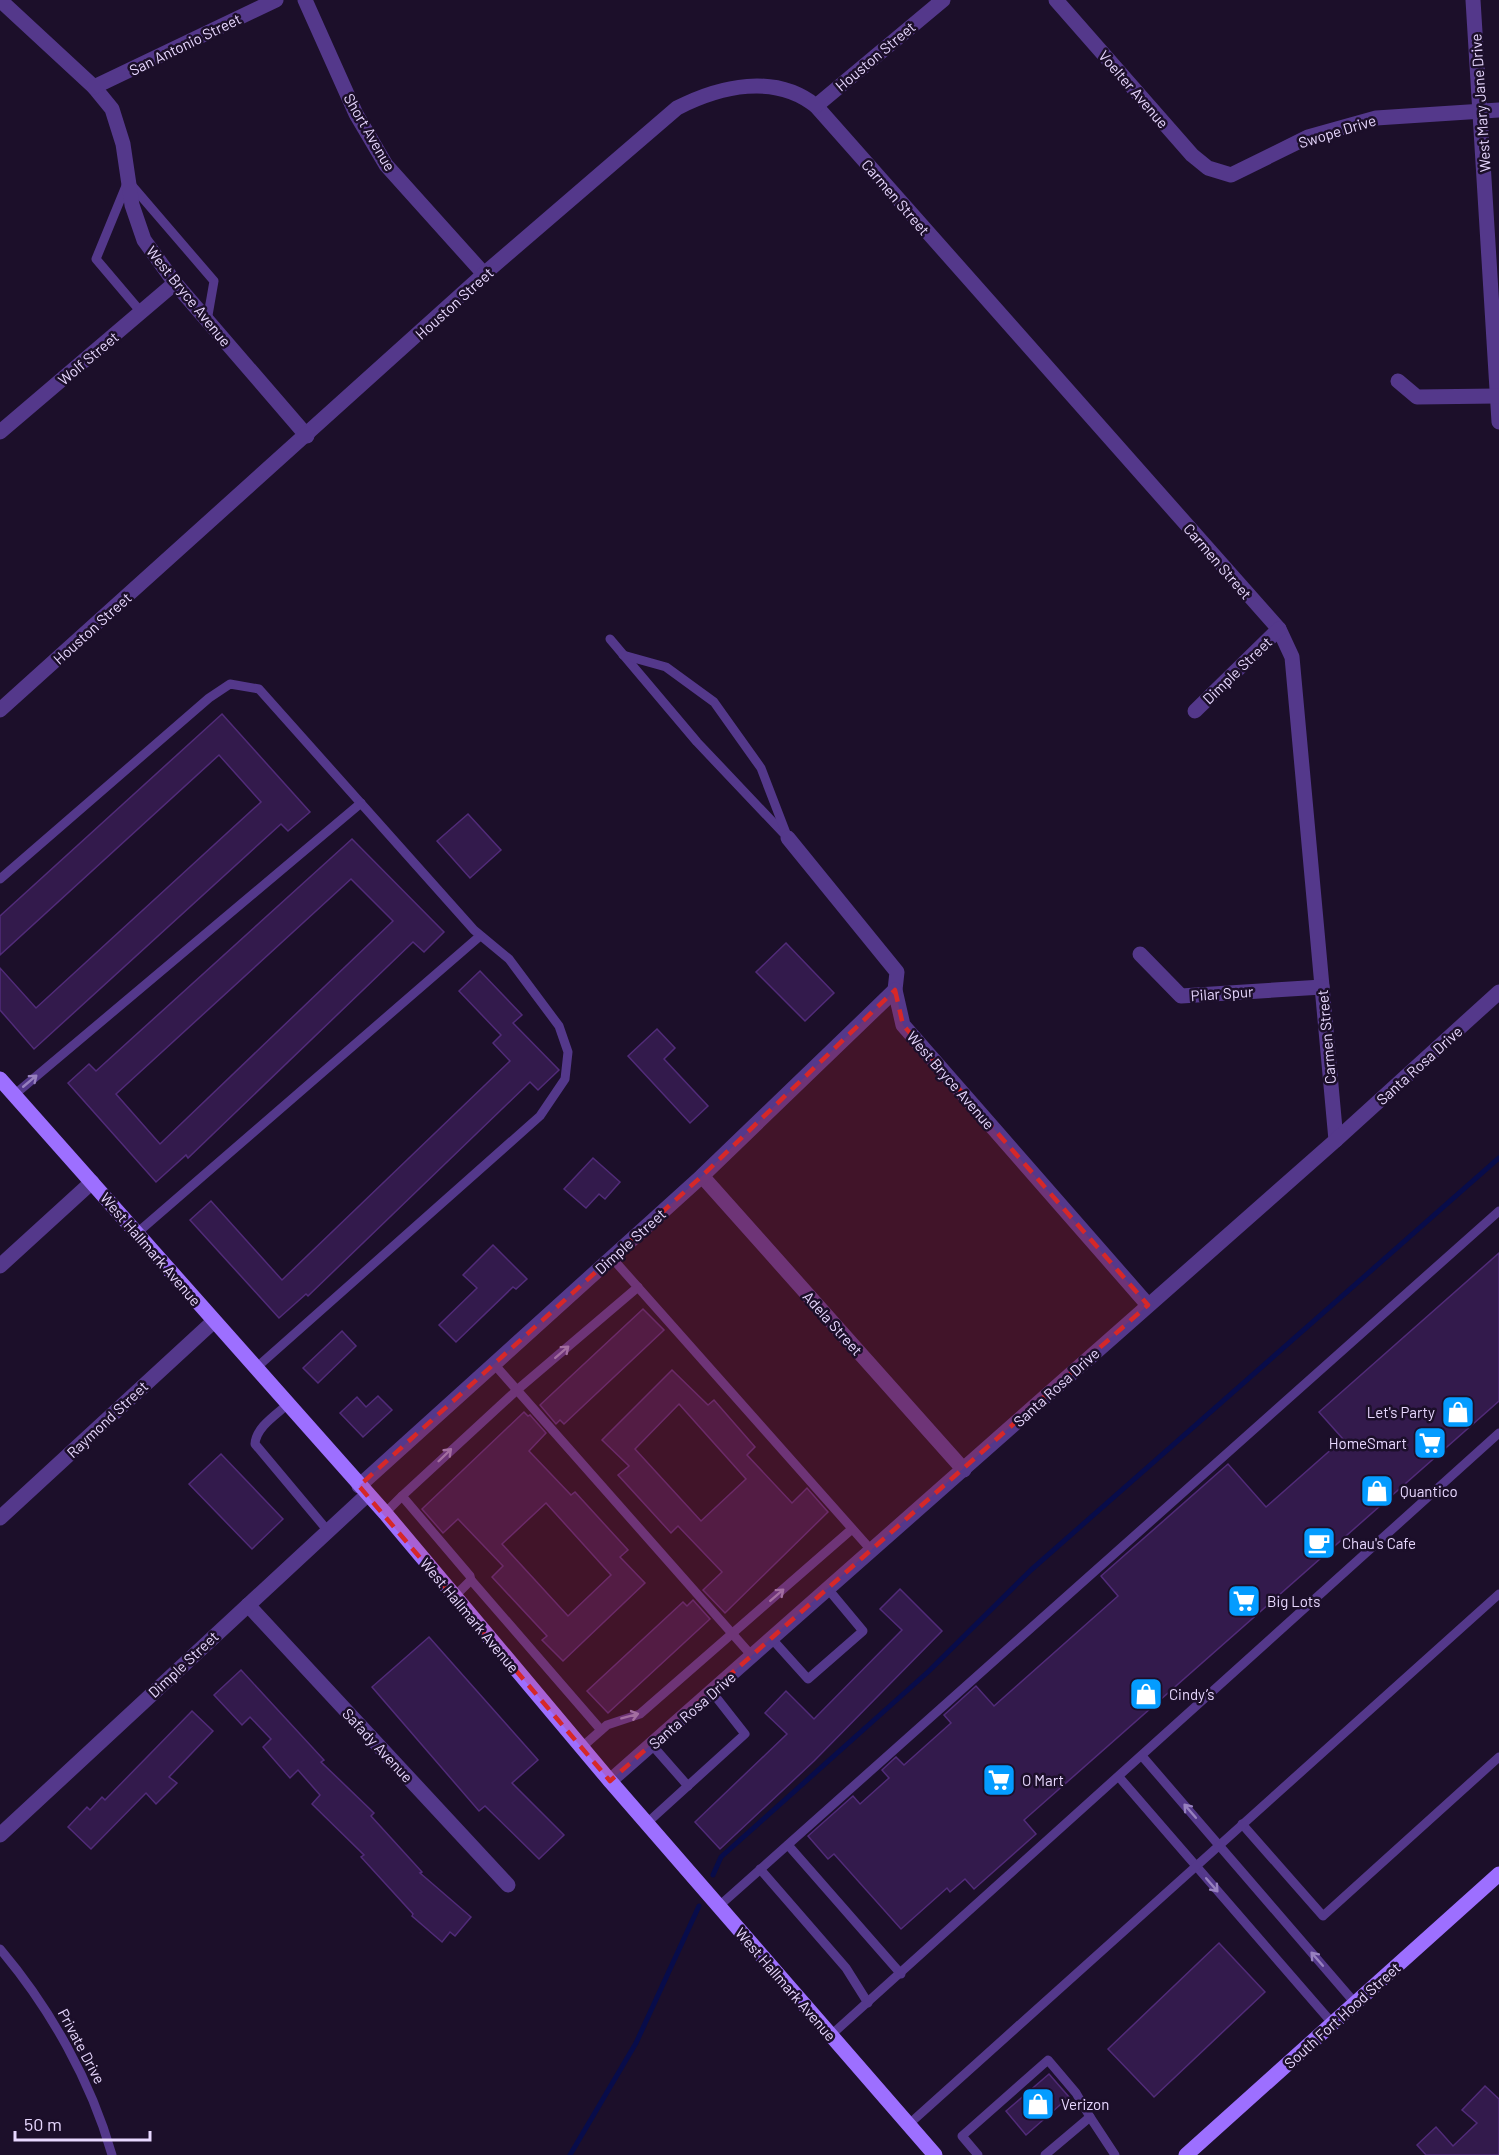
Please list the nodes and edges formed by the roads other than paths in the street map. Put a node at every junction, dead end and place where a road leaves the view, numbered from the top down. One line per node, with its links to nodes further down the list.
1 (0, 0): 7 (street, West Bryce Avenue)
2 (276, 0): 7 (street, San Antonio Street)
3 (305, 0): 13 (street, Short Avenue)
4 (943, 0): 8 (street, Houston Street)
5 (1056, 0): 11 (street, Voelter Avenue)
6 (1473, 0): 9 (street, West Mary Jane Drive)
7 (94, 87): 12 (street, West Bryce Avenue)
8 (816, 106): 13 (street, Houston Street); 22 (street, Carmen Street)
9 (1481, 110): 10 (street, Swope Drive); 11 (street, Swope Drive); 18 (street, West Mary Jane Drive)
10 (1499, 110)
11 (1217, 172)
12 (129, 181): 14 (street, West Bryce Avenue); 15 (lane); 16 (lane)
13 (484, 274): 21 (street, Houston Street)
14 (175, 283): 15 (street, Wolf Street); 16 (street, West Bryce Avenue)
15 (141, 312): 20 (street, Wolf Street)
16 (207, 321): 21 (street, West Bryce Avenue)
17 (1398, 381): 18 (street)
18 (1497, 396): 19 (street, West Mary Jane Drive)
19 (1499, 422)
20 (0, 432)
21 (307, 436): 25 (street, Houston Street)
22 (1279, 629): 26 (street, Dimple Street); 32 (street, Carmen Street)
23 (610, 639): 24 (lane, West Bryce Avenue)
24 (623, 655): 28 (lane, West Bryce Avenue); 28 (lane, West Bryce Avenue)
25 (0, 710)
26 (1195, 711)
27 (361, 803): 29 (lane); 30 (lane); 36 (lane, one-way to 27)
28 (788, 838): 33 (street, West Bryce Avenue)
29 (0, 879)
30 (480, 936): 41 (lane); 48 (lane)
31 (1140, 954): 32 (street, Pilar Spur)
32 (1322, 987): 37 (street, Carmen Street)
33 (895, 990): 38 (street, Dimple Street); 45 (street, West Bryce Avenue)
34 (1499, 992): 37 (street, Santa Rosa Drive)
35 (0, 1080): 36 (street, West Hallmark Avenue)
36 (14, 1095): 39 (street, West Hallmark Avenue)
37 (1336, 1140): 45 (street, Santa Rosa Drive)
38 (702, 1176): 42 (street, Dimple Street); 52 (street, Adela Street)
39 (92, 1182): 41 (street, West Hallmark Avenue); 43 (street)
40 (1499, 1211): 80 (lane)
41 (137, 1233): 46 (street, West Hallmark Avenue)
42 (612, 1258): 44 (lane); 47 (street, Dimple Street)
43 (0, 1266)
44 (638, 1287): 49 (lane, one-way to 44); 57 (lane)
45 (1148, 1305): 52 (street, Santa Rosa Drive)
46 (214, 1320): 48 (street, West Hallmark Avenue); 56 (street, Raymond Street)
47 (494, 1364): 49 (lane); 53 (street, Dimple Street)
48 (256, 1368): 50 (street, West Hallmark Avenue)
49 (517, 1390): 54 (lane, one-way to 49); 65 (lane)
50 (288, 1404): 53 (street, West Hallmark Avenue); 58 (lane)
51 (1499, 1434): 72 (lane)
52 (964, 1470): 59 (street, Santa Rosa Drive)
53 (363, 1490): 55 (street, West Hallmark Avenue); 58 (street, Dimple Street)
54 (402, 1496): 55 (lane); 60 (lane)
55 (385, 1513): 63 (street, West Hallmark Avenue)
56 (0, 1518)
57 (852, 1528): 59 (lane); 65 (lane, one-way to 57)
58 (328, 1531): 64 (street, Dimple Street)
59 (872, 1551): 61 (street, Santa Rosa Drive)
60 (471, 1580): 63 (lane); 69 (lane)
61 (828, 1589): 66 (street, Santa Rosa Drive); 66 (lane)
62 (1499, 1594): 78 (lane)
63 (454, 1597): 71 (street, West Hallmark Avenue)
64 (248, 1605): 79 (street, Dimple Street); 85 (street, Safady Avenue)
65 (733, 1633): 67 (lane); 69 (lane, one-way to 65)
66 (772, 1638): 67 (street, Santa Rosa Drive)
67 (752, 1656): 68 (street, Santa Rosa Drive)
68 (712, 1692): 70 (street, Santa Rosa Drive); 76 (lane)
69 (601, 1730): 71 (lane)
70 (652, 1745): 75 (street, Santa Rosa Drive); 76 (lane)
71 (582, 1747): 75 (street, West Hallmark Avenue)
72 (1142, 1756): 74 (lane); 81 (lane, one-way to 72)
73 (1499, 1757): 78 (lane)
74 (1119, 1777): 82 (lane); 90 (lane)
75 (610, 1781): 77 (street, West Hallmark Avenue)
76 (688, 1785): 77 (lane)
77 (647, 1823): 86 (street, West Hallmark Avenue)
78 (1242, 1824): 81 (lane)
79 (0, 1834)
80 (788, 1845): 83 (lane); 90 (lane)
81 (1219, 1845): 82 (lane); 92 (lane, one-way to 81)
82 (1196, 1866): 93 (lane, one-way to 93); 96 (lane)
83 (760, 1869): 86 (lane); 91 (lane)
84 (1499, 1874): 92 (street, South Fort Hood Street)
85 (508, 1885)
86 (719, 1906): 94 (street, West Hallmark Avenue)
87 (0, 1949): 88 (lane, Private Drive)
88 (9, 1960): 89 (lane); 98 (lane, Private Drive)
89 (0, 1967)
90 (901, 1974): 91 (lane)
91 (868, 2003): 94 (lane)
92 (1356, 2003): 93 (street, South Fort Hood Street)
93 (1333, 2024): 102 (street, South Fort Hood Street)
94 (831, 2035): 96 (street, West Hallmark Avenue)
95 (1090, 2117): 97 (lane); 100 (lane); 101 (lane)
96 (908, 2125): 99 (street, West Hallmark Avenue)
97 (1111, 2154)
98 (112, 2155)
99 (934, 2155)
100 (978, 2155)
101 (1045, 2155)
102 (1186, 2155)

